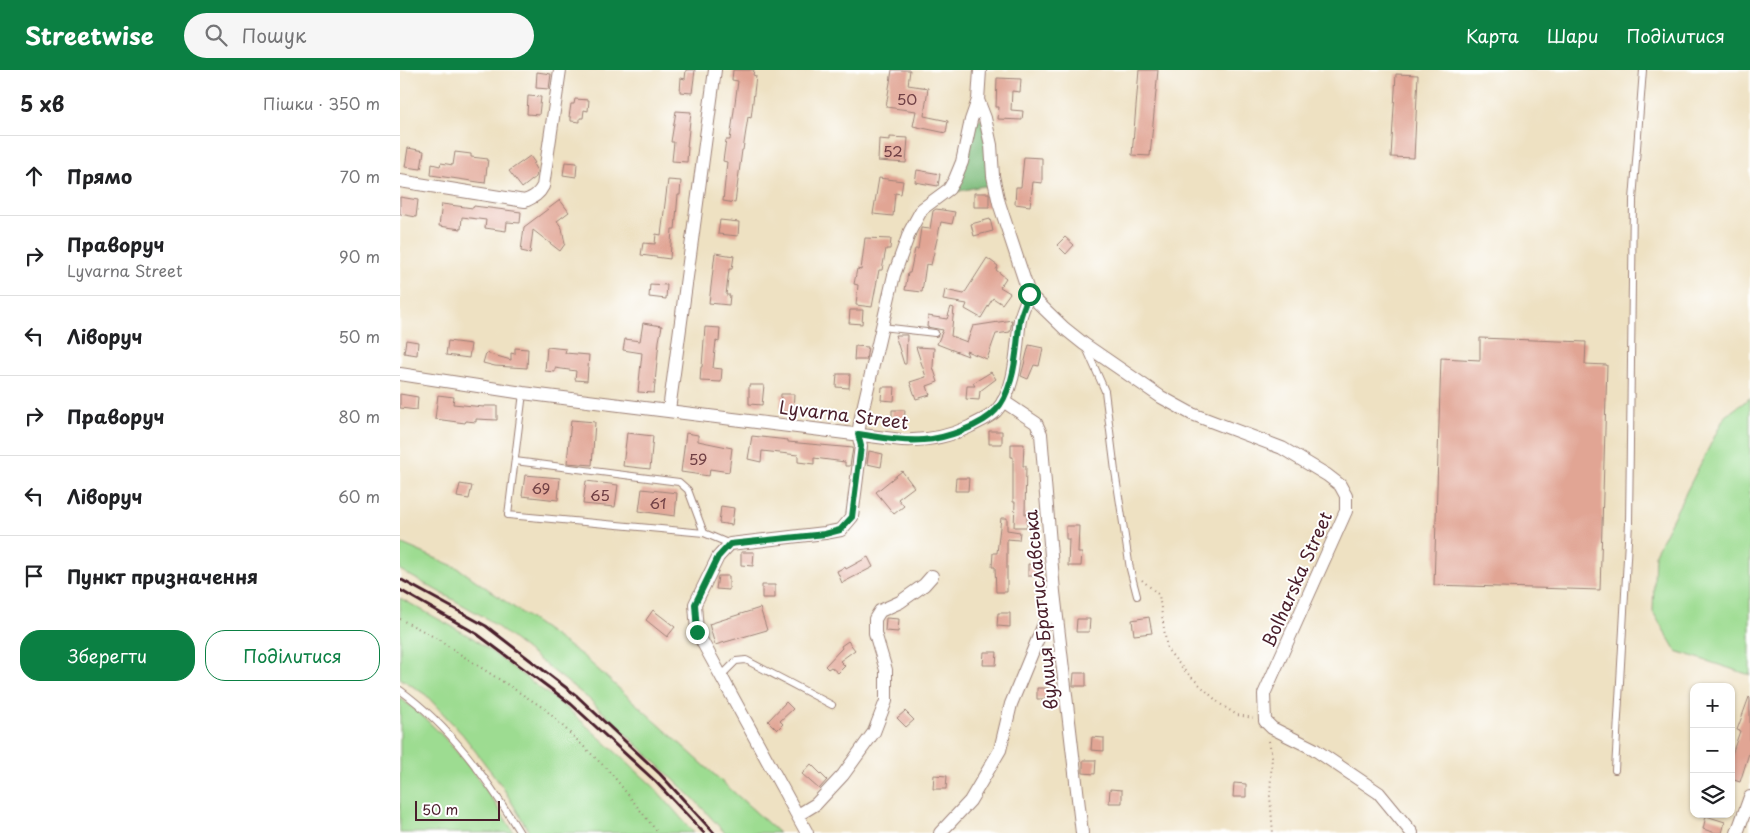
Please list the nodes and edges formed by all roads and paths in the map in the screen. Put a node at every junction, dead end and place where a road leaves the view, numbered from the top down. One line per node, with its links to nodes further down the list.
1 (560, 70): 6 (street)
2 (715, 70): 14 (street)
3 (980, 70): 5 (street)
4 (1643, 70): 28 (lane)
5 (978, 100): 7 (street); 8 (street)
6 (400, 182)
7 (1029, 294): 10 (street, Bolharska Street); 13 (street)
8 (882, 327): 9 (lane); 15 (street)
9 (935, 333)
10 (1084, 344): 19 (lane); 27 (street, Bolharska Street)
11 (400, 374): 12 (street, Lyvarna Street)
12 (523, 393): 14 (street, Lyvarna Street); 16 (lane)
13 (1003, 401): 15 (street, Lyvarna Street); 21 (street, вулиця Братиславська)
14 (669, 410): 15 (street, Lyvarna Street)
15 (858, 434): 18 (street)
16 (515, 461): 17 (lane); 17 (lane)
17 (704, 533): 18 (lane)
18 (730, 544): 24 (street)
19 (1130, 569): 22 (lane); 27 (path)
20 (932, 576): 30 (street)
21 (1054, 592): 35 (street); 36 (street, вулиця Братиславська)
22 (1137, 596)
23 (400, 619): 33 (path)
24 (721, 676): 26 (lane); 30 (street)
25 (400, 690): 32 (lane)
26 (832, 705)
27 (1265, 721): 31 (street); 37 (path)
28 (1615, 770)
29 (1750, 796): 38 (street)
30 (798, 815): 34 (street)
31 (1409, 832)
32 (520, 833)
33 (658, 833)
34 (807, 833)
35 (940, 833)
36 (1082, 833)
37 (1273, 833)
38 (1737, 833)

